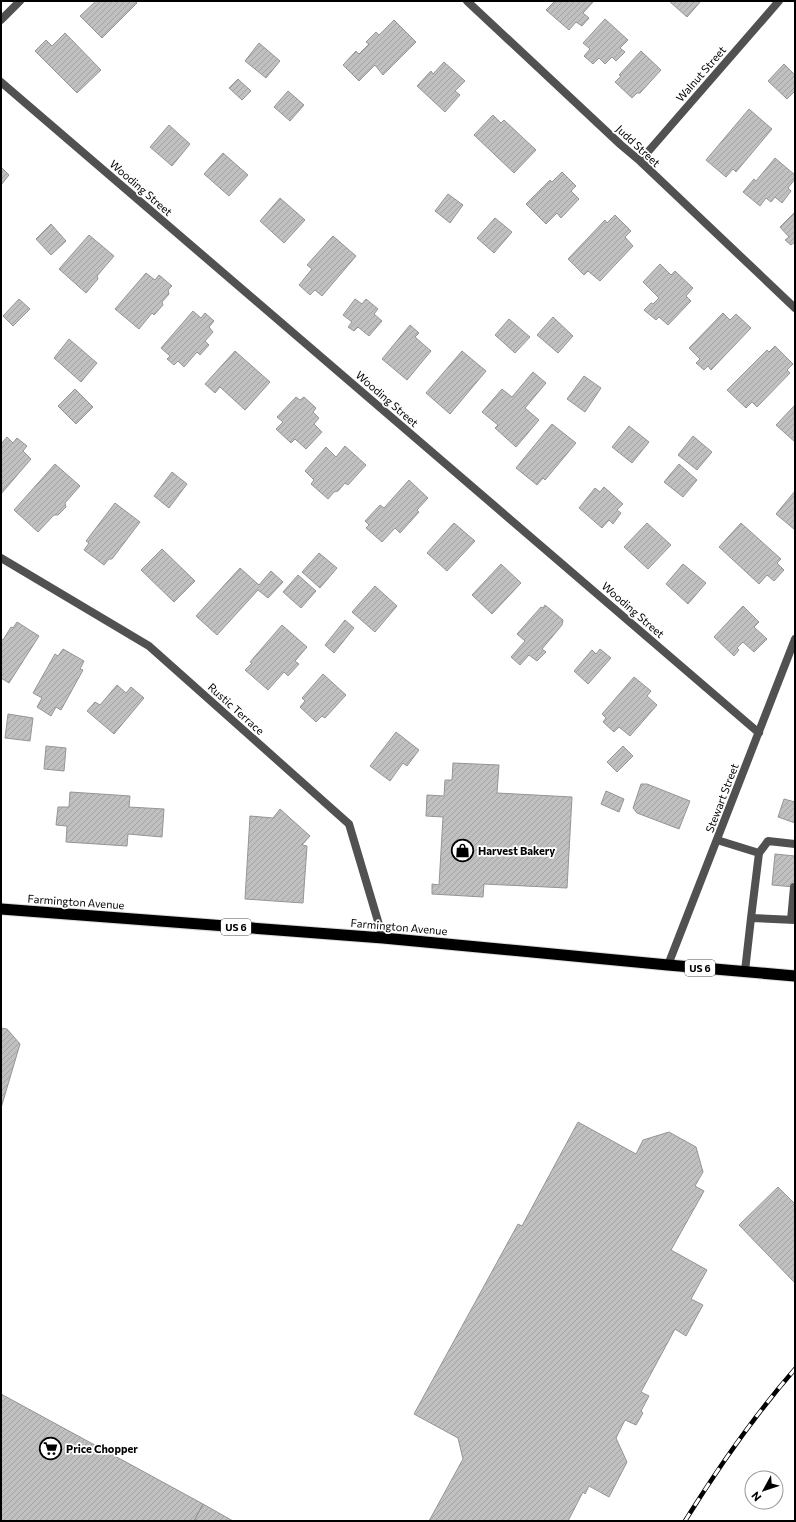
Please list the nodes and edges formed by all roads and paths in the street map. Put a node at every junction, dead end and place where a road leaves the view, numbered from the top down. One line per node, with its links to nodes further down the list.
1 (20, 1): 4 (street)
2 (467, 1): 6 (street, Judd Street)
3 (779, 1): 6 (street, Walnut Street)
4 (1, 20)
5 (1, 82): 10 (street, Wooding Street)
6 (640, 161): 7 (street, Judd Street)
7 (795, 308)
8 (1, 558): 18 (street, Rustic Terrace)
9 (795, 639): 10 (street, Stewart Street)
10 (759, 733): 11 (street, Stewart Street)
11 (717, 840): 13 (street); 19 (street, Stewart Street)
12 (795, 844): 13 (street)
13 (759, 854): 16 (street)
14 (794, 887): 17 (street)
15 (1, 909): 18 (highway, Farmington Avenue / US 6)
16 (751, 918): 17 (street); 20 (street)
17 (793, 920)
18 (383, 938): 19 (highway, Farmington Avenue / US 6)
19 (668, 965): 20 (highway, Farmington Avenue / US 6)
20 (745, 971): 21 (highway, Farmington Avenue / US 6)
21 (795, 976)

